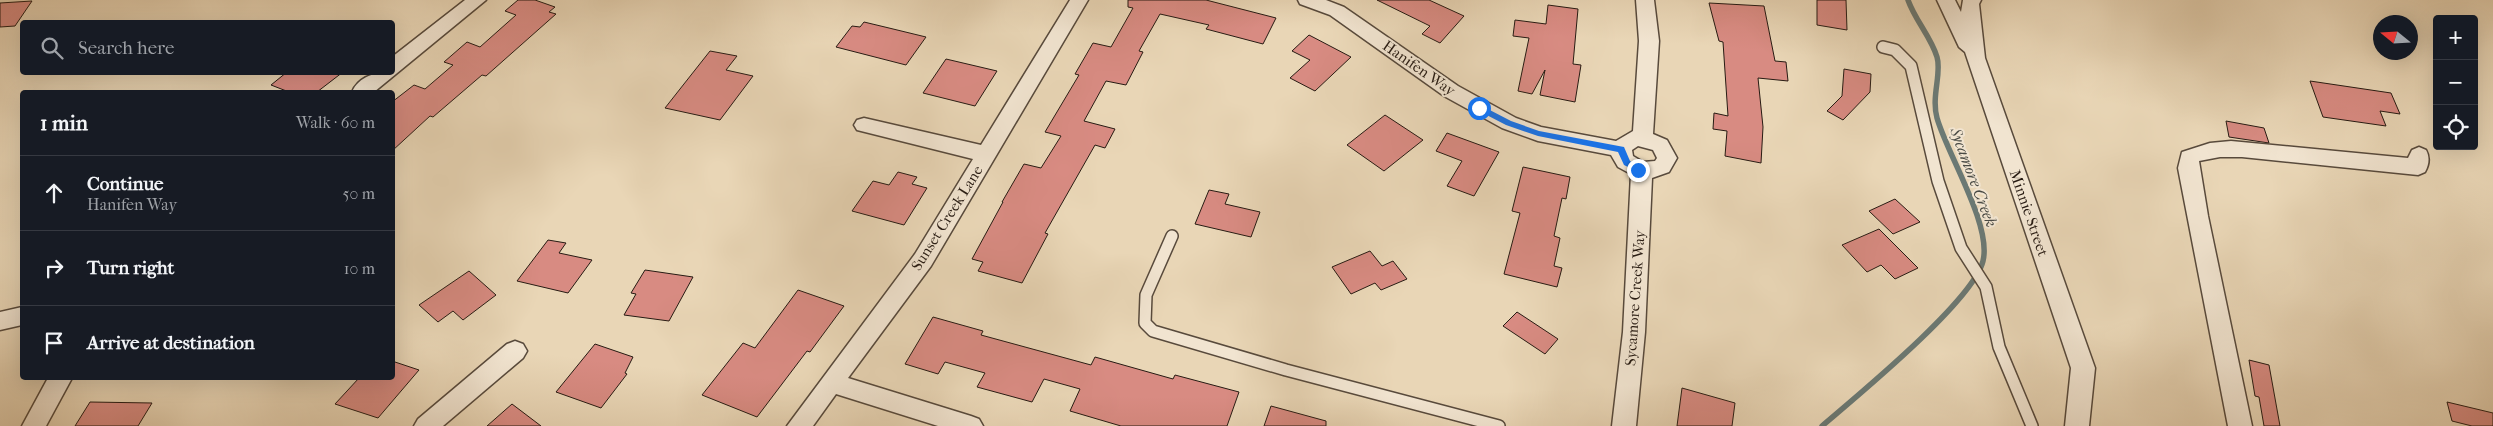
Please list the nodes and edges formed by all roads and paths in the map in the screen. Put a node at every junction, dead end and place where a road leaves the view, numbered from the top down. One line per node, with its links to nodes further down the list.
1 (477, 0): 9 (street)
2 (1079, 0): 15 (street, Sunset Creek Lane)
3 (1307, 0): 14 (street, Hanifen Way)
4 (1645, 0): 13 (street)
5 (1946, 0): 8 (street)
6 (1972, 0): 8 (street, Minnie Street)
7 (1883, 47): 30 (lane)
8 (1975, 58): 31 (street, Minnie Street)
9 (395, 66)
10 (383, 75): 11 (street)
11 (364, 90)
12 (864, 125): 15 (street)
13 (1643, 138): 14 (street); 17 (street)
14 (1621, 150): 17 (street)
15 (986, 154): 23 (street, Sunset Creek Lane)
16 (2419, 155): 32 (street)
17 (1642, 170): 29 (street, Sycamore Creek Way)
18 (1172, 236): 28 (lane)
19 (20, 316): 20 (street)
20 (0, 321)
21 (515, 351): 25 (street)
22 (59, 380): 24 (street)
23 (831, 383): 26 (street, Sunset Creek Lane); 27 (street)
24 (34, 426)
25 (426, 426)
26 (799, 426)
27 (971, 426)
28 (1499, 426)
29 (1624, 426)
30 (2032, 426)
31 (2077, 426)
32 (2240, 426)

